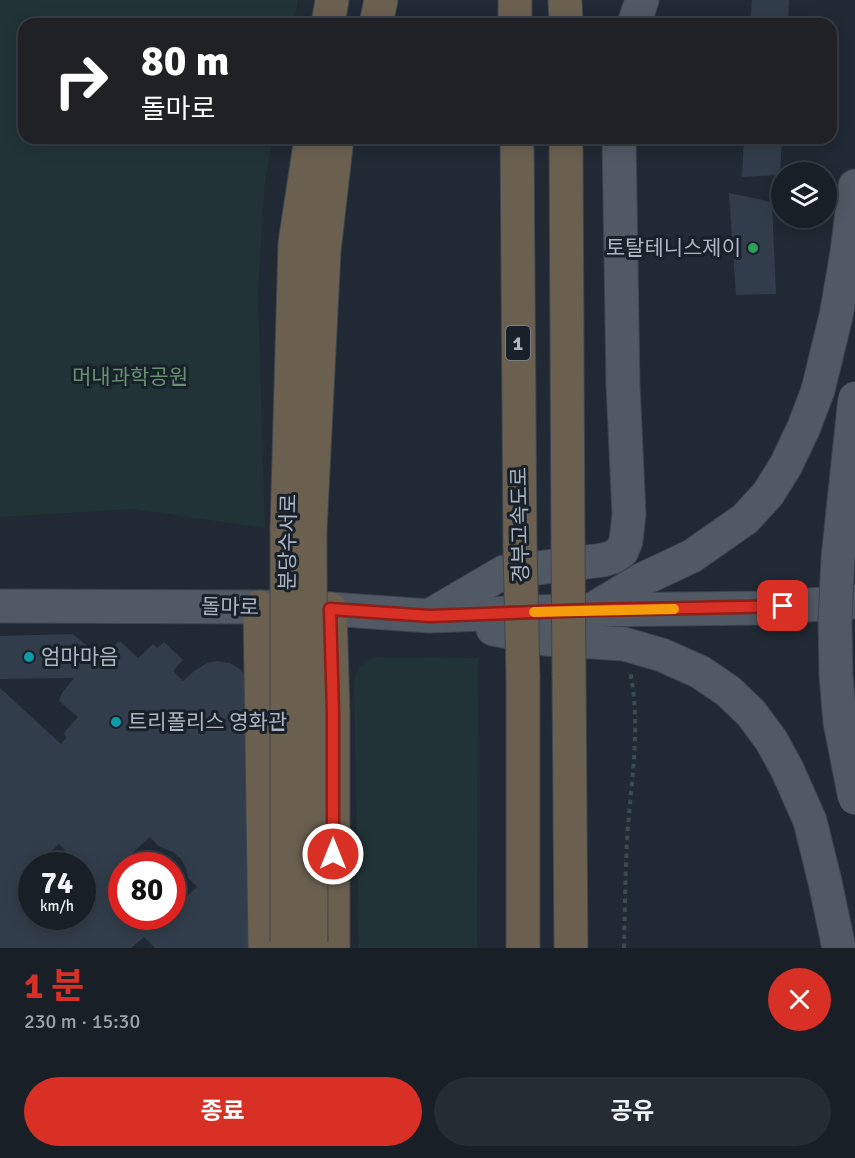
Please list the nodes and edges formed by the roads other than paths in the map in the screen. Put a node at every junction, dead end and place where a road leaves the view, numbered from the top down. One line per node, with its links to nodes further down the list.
1 (332, 0): 7 (highway)
2 (359, 0): 8 (highway)
3 (381, 0): 9 (highway)
4 (515, 0): 10 (highway)
5 (566, 0): 11 (highway)
6 (642, 0): 12 (main road)
7 (329, 18)
8 (356, 18)
9 (377, 18)
10 (516, 18)
11 (566, 18)
12 (636, 18)
13 (330, 144): 19 (highway, 분당수서로)
14 (517, 144): 31 (highway, 경부고속도로 / 1, bridge)
15 (566, 144): 32 (highway, bridge)
16 (619, 144): 25 (main road)
17 (855, 186): 24 (main road)
18 (855, 398): 26 (main road, bridge)
19 (299, 530): 28 (highway, 분당수서로, bridge); 29 (highway, 분당수서로, bridge)
20 (853, 605): 24 (main road, 돌마로)
21 (0, 606): 22 (main road, 돌마로)
22 (260, 607): 23 (main road, 돌마로); 27 (highway)
23 (330, 609): 25 (main road, 돌마로); 30 (highway)
24 (592, 610): 25 (main road, 돌마로)
25 (430, 616): 33 (main road)
26 (855, 798)
27 (265, 948)
28 (287, 948)
29 (311, 948)
30 (333, 948)
31 (523, 948)
32 (571, 948)
33 (839, 948)

